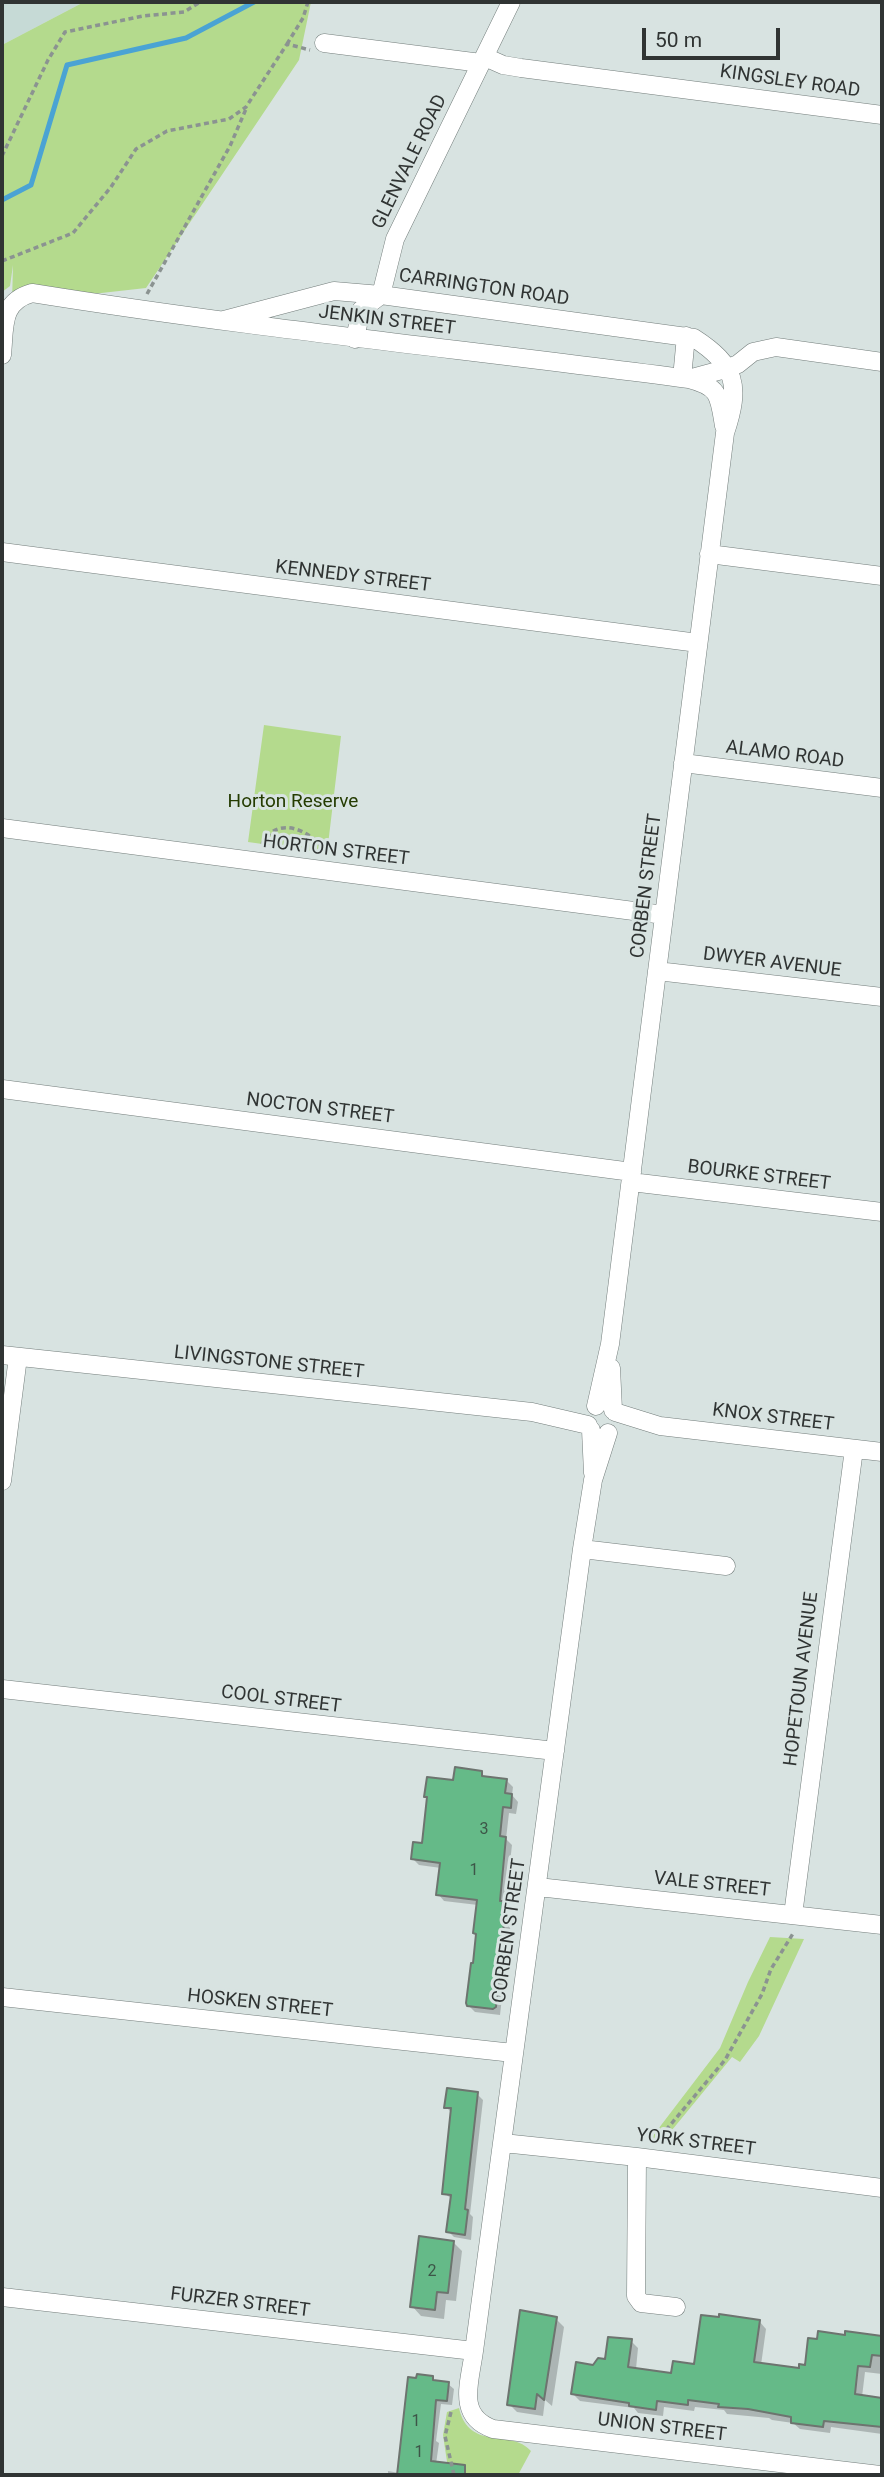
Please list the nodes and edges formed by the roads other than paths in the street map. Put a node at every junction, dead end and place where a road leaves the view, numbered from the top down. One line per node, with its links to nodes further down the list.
1 (511, 2): 3 (street, GLENVALE ROAD)
2 (318, 47): 3 (street, KINGSLEY ROAD)
3 (483, 60): 4 (street, KINGSLEY ROAD); 5 (street, GLENVALE ROAD)
4 (882, 116)
5 (381, 295): 6 (street, CARRINGTON ROAD); 7 (street, CARRINGTON ROAD); 8 (street, GLENVALE ROAD)
6 (224, 320): 8 (street, JENKIN STREET); 9 (street, JENKIN STREET)
7 (686, 336): 11 (street, CARRINGTON ROAD); 12 (street)
8 (355, 339): 12 (street, JENKIN STREET)
9 (2, 355)
10 (882, 362): 11 (street)
11 (729, 368): 12 (street); 13 (street)
12 (685, 378): 13 (street, JENKIN STREET)
13 (724, 433): 15 (street, CORBEN STREET)
14 (2, 552): 17 (street, KENNEDY STREET)
15 (709, 554): 16 (street); 17 (street, CORBEN STREET)
16 (882, 576)
17 (698, 643): 18 (street, CORBEN STREET)
18 (683, 763): 19 (street, ALAMO ROAD); 21 (street, CORBEN STREET)
19 (882, 788)
20 (2, 828): 21 (street, HORTON STREET)
21 (664, 915): 22 (street, CORBEN STREET)
22 (657, 971): 23 (street, DWYER AVENUE); 25 (street, CORBEN STREET)
23 (882, 997)
24 (2, 1089): 25 (street, NOCTON STREET)
25 (631, 1177): 26 (street, BOURKE STREET); 28 (street, CORBEN STREET)
26 (882, 1212)
27 (10, 1356): 28 (street, LIVINGSTONE STREET); 31 (street)
28 (602, 1420): 29 (street, KNOX STREET); 32 (street, CORBEN STREET)
29 (854, 1449): 30 (street, KNOX STREET); 37 (street, HOPETOUN AVENUE)
30 (882, 1452)
31 (2, 1480)
32 (582, 1549): 33 (street); 35 (street, CORBEN STREET)
33 (726, 1566)
34 (2, 1689): 35 (street, COOL STREET)
35 (555, 1751): 36 (street, CORBEN STREET)
36 (538, 1887): 37 (street, VALE STREET); 40 (street, CORBEN STREET)
37 (800, 1916): 38 (street, VALE STREET)
38 (882, 1925)
39 (2, 1997): 40 (street, HOSKEN STREET)
40 (513, 2053): 41 (street, CORBEN STREET)
41 (503, 2143): 42 (street, YORK STREET); 46 (street, CORBEN STREET)
42 (641, 2157): 43 (street, YORK STREET); 45 (street)
43 (882, 2188)
44 (2, 2297): 46 (street, FURZER STREET)
45 (676, 2307)
46 (474, 2351): 47 (street, CORBEN STREET)
47 (470, 2388): 48 (street, UNION STREET)
48 (880, 2475)

